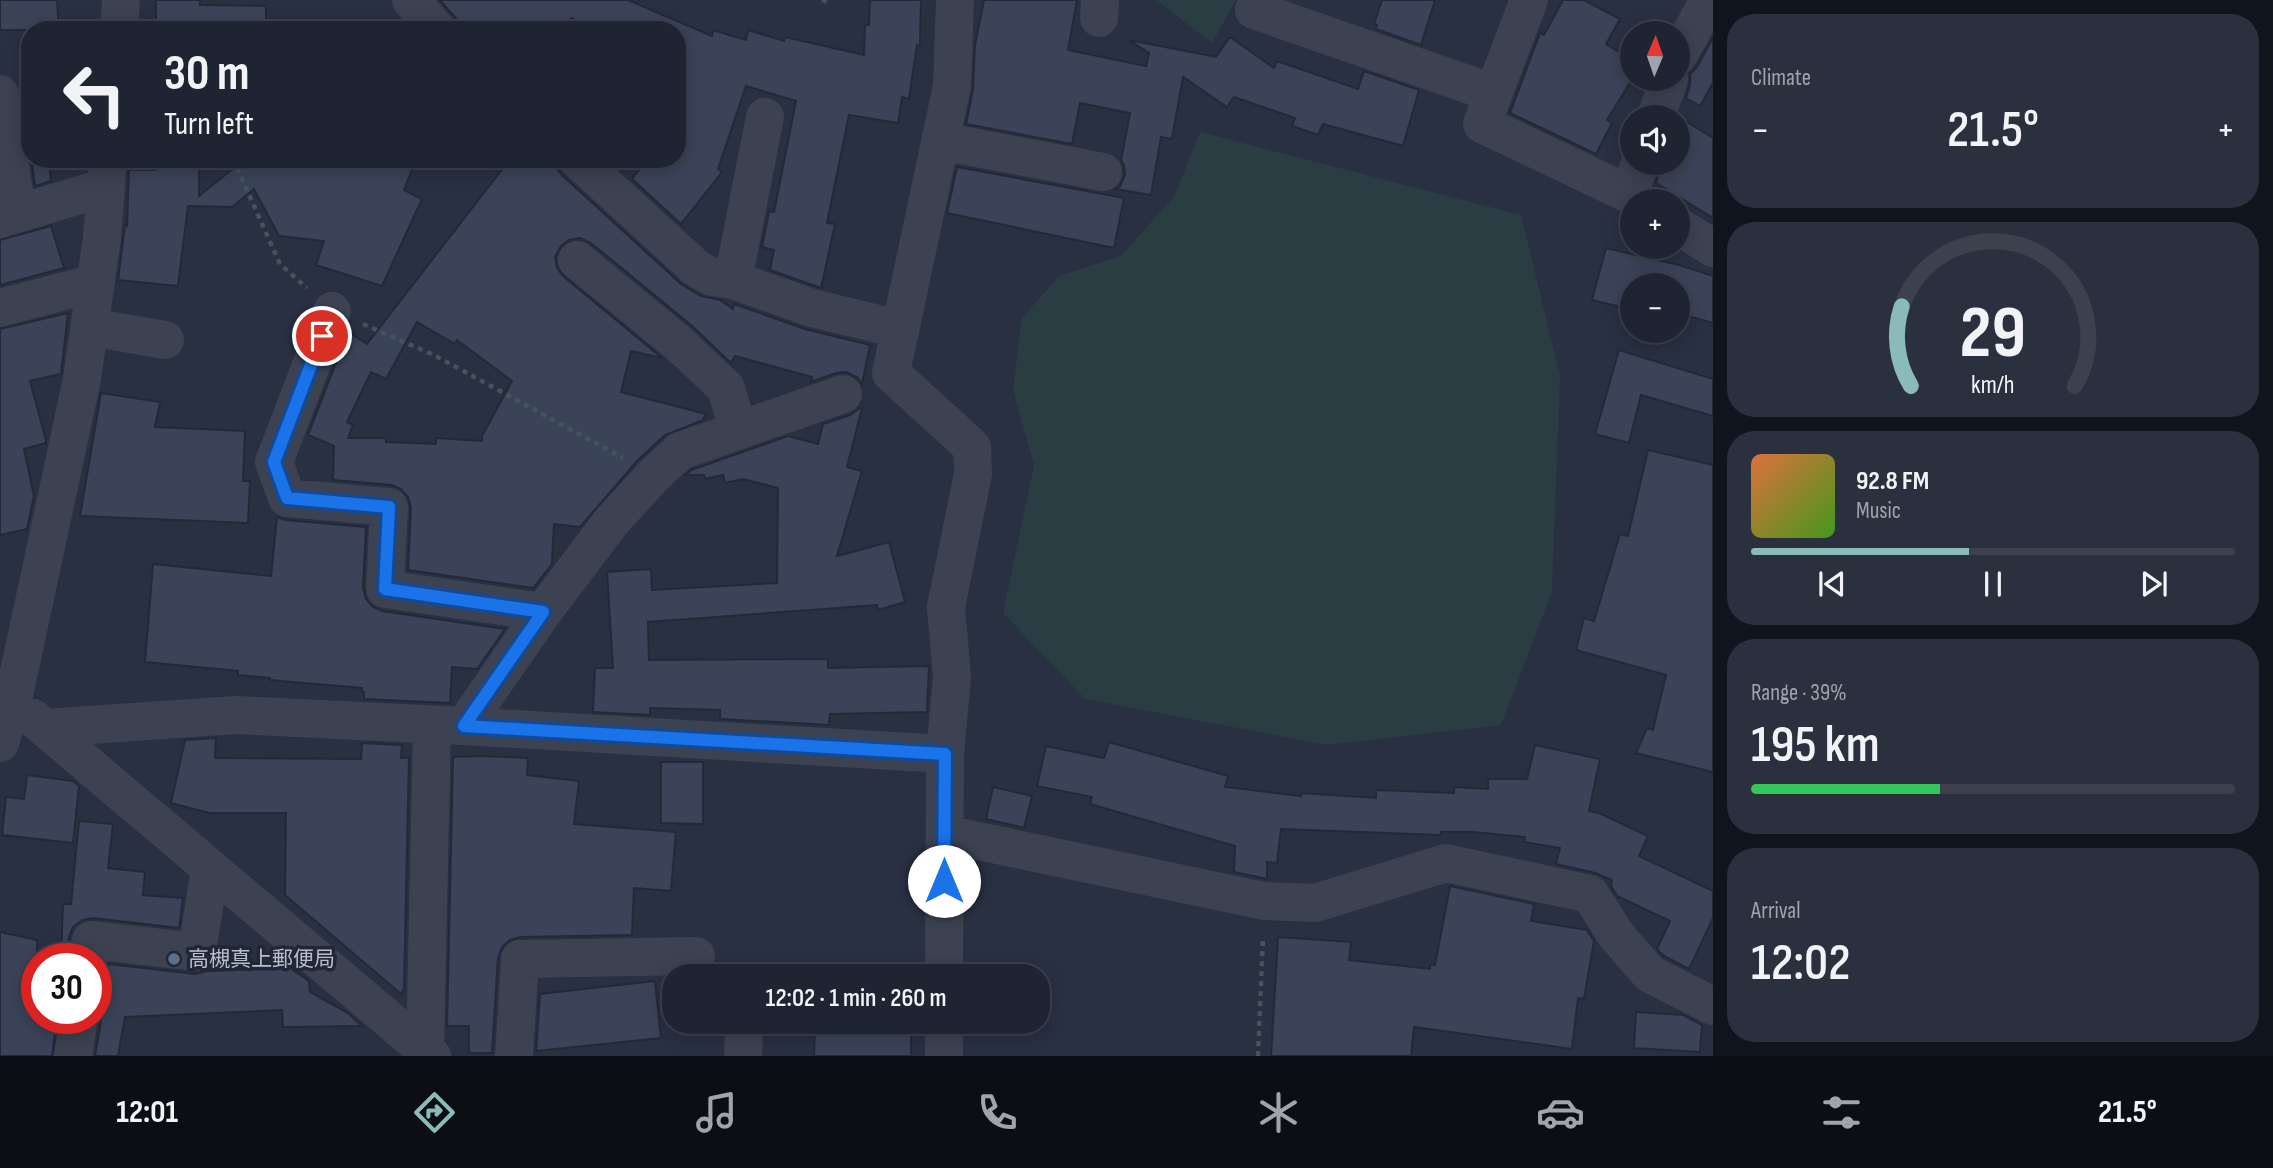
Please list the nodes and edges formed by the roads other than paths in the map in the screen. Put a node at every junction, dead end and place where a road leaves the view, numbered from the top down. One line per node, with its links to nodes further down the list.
1 (121, 0): 7 (street)
2 (411, 0): 8 (street)
3 (954, 0): 14 (street)
4 (1529, 0): 12 (street)
5 (1709, 0): 9 (street)
6 (1254, 10): 12 (street)
7 (120, 21)
8 (429, 21)
9 (1690, 34)
10 (21, 88): 11 (street)
11 (0, 92): 19 (street)
12 (1493, 93): 18 (street)
13 (765, 117): 23 (street)
14 (940, 141): 16 (street); 28 (street)
15 (587, 168): 23 (street)
16 (1102, 172)
17 (107, 173): 19 (street); 24 (street)
18 (1636, 186)
19 (9, 216)
20 (1690, 234): 21 (street)
21 (1713, 248)
22 (577, 260): 31 (street)
23 (733, 280): 28 (street)
24 (95, 284): 25 (street); 27 (street)
25 (0, 308)
26 (332, 310): 32 (street)
27 (90, 327): 29 (street); 33 (street)
28 (899, 329): 36 (street)
29 (165, 340)
30 (843, 394): 31 (street)
31 (738, 429): 32 (street)
32 (543, 612): 34 (street)
33 (4, 712): 35 (street)
34 (448, 725): 35 (street); 36 (street); 45 (street)
35 (45, 728): 38 (street)
36 (945, 754): 37 (street)
37 (944, 834): 41 (street); 42 (street)
38 (210, 868): 39 (street); 45 (street)
39 (91, 943)
40 (696, 956): 47 (street)
41 (944, 964)
42 (1713, 1006)
43 (76, 1034): 46 (street)
44 (944, 1034): 48 (street)
45 (429, 1053)
46 (73, 1056)
47 (514, 1056)
48 (944, 1056)

